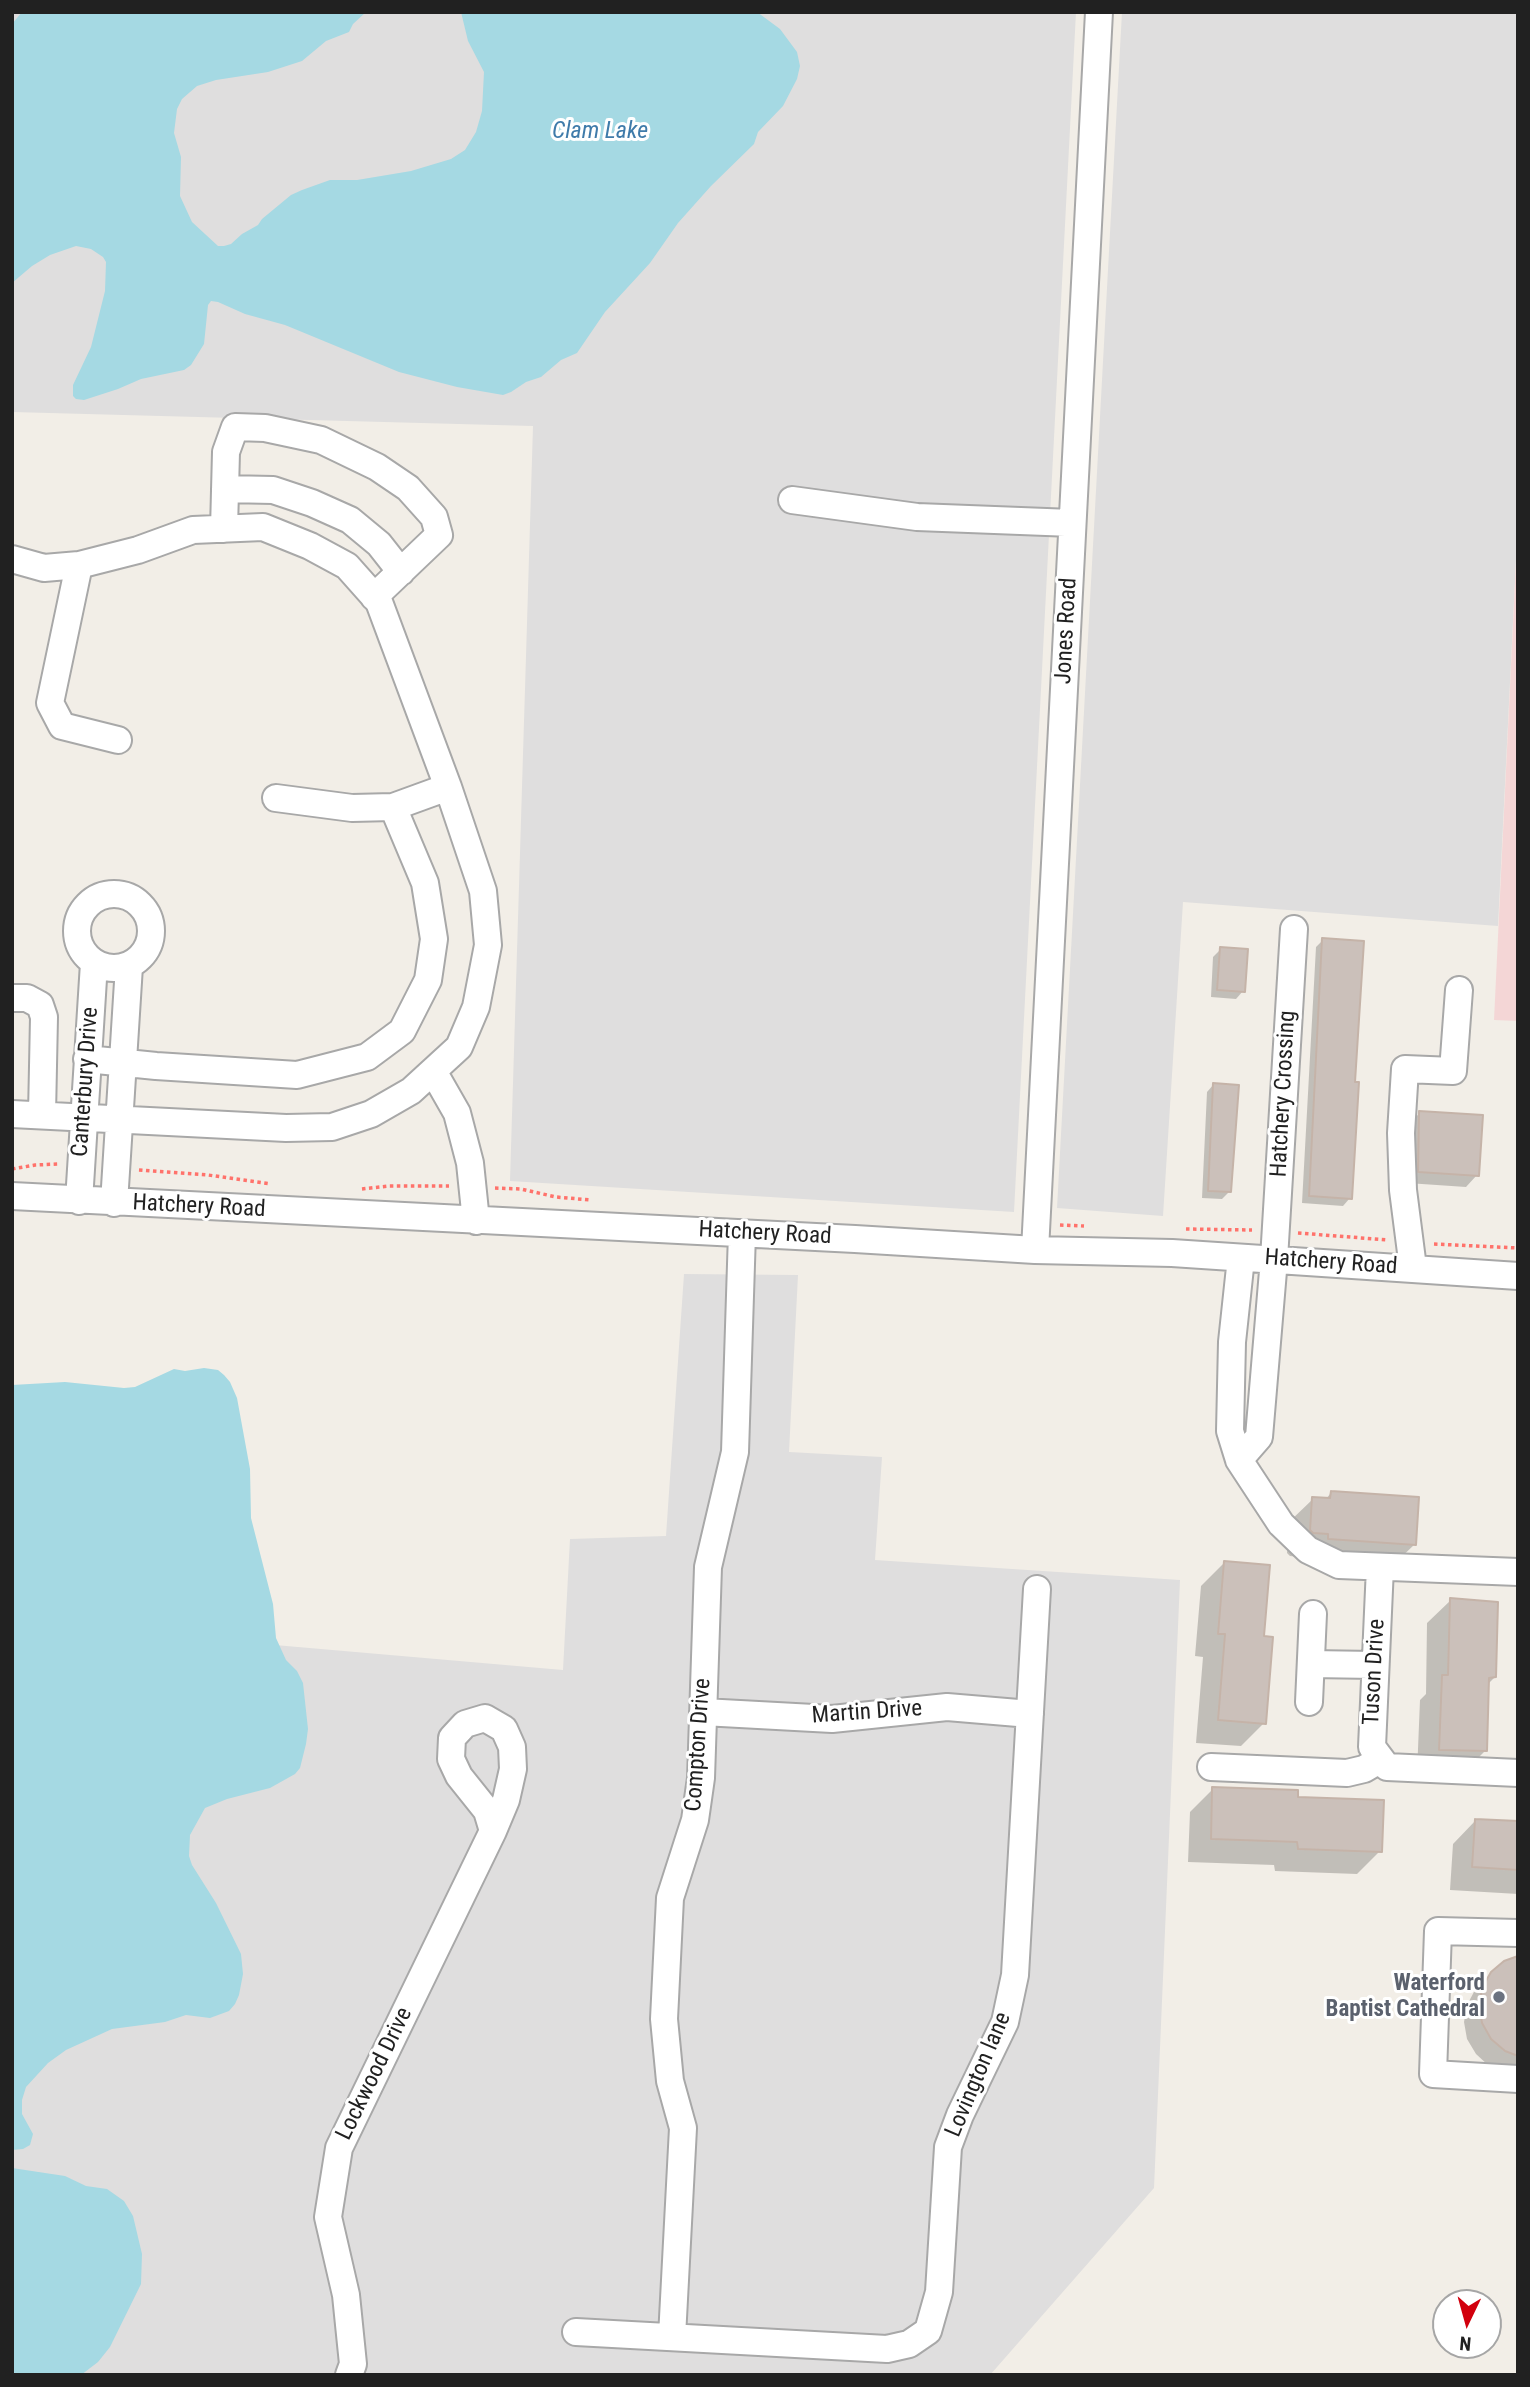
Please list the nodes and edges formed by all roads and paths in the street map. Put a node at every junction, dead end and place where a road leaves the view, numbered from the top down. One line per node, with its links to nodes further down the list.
1 (1099, 12): 4 (street, Jones Road)
2 (225, 489): 5 (street); 8 (street); 8 (street)
3 (792, 500): 4 (street)
4 (1072, 523): 37 (street, Jones Road)
5 (224, 529): 7 (street); 9 (street)
6 (12, 559): 7 (street)
7 (79, 565): 10 (street)
8 (401, 572): 9 (street)
9 (374, 597): 11 (street)
10 (118, 740)
11 (448, 787): 13 (street); 21 (street)
12 (276, 798): 13 (street)
13 (393, 807): 20 (street)
14 (1294, 929): 40 (street, Hatchery Crossing)
15 (94, 963): 16 (street); 16 (street); 19 (street, Canterbury Drive)
16 (129, 966): 20 (street, Canterbury Drive)
17 (1458, 990): 42 (street)
18 (12, 999): 23 (street)
19 (88, 1059): 20 (street); 24 (street, Canterbury Drive)
20 (122, 1062): 25 (street, Canterbury Drive)
21 (433, 1071): 25 (street); 30 (street)
22 (12, 1114): 23 (street)
23 (42, 1115): 24 (street)
24 (83, 1118): 25 (street); 26 (street, Canterbury Drive)
25 (118, 1120): 27 (street, Canterbury Drive)
26 (81, 1164): 28 (path); 33 (street, Canterbury Drive)
27 (115, 1168): 29 (path); 35 (street, Canterbury Drive)
28 (12, 1169)
29 (276, 1185)
30 (472, 1187): 31 (path); 34 (path); 36 (street)
31 (362, 1189)
32 (12, 1196): 33 (street, Hatchery Road)
33 (79, 1201): 35 (street, Hatchery Road)
34 (600, 1201)
35 (114, 1203): 36 (street, Hatchery Road)
36 (476, 1221): 41 (street, Hatchery Road)
37 (1037, 1224): 38 (path); 44 (street, Jones Road)
38 (1087, 1226)
39 (1179, 1228): 40 (path)
40 (1275, 1232): 42 (path); 46 (street, Hatchery Crossing)
41 (743, 1233): 44 (street, Hatchery Road); 57 (street, Compton Drive)
42 (1409, 1242): 43 (path); 47 (street)
43 (1518, 1248)
44 (1035, 1250): 45 (street, Hatchery Road)
45 (1241, 1258): 46 (street, Hatchery Road); 49 (street)
46 (1274, 1259): 47 (street, Hatchery Road); 49 (street)
47 (1413, 1268): 48 (street, Hatchery Road)
48 (1518, 1276)
49 (1239, 1460): 50 (street)
50 (1380, 1567): 51 (street); 55 (street, Tuson Drive)
51 (1518, 1572)
52 (1037, 1589): 58 (street, Lovington lane)
53 (1313, 1614): 54 (street)
54 (1311, 1664): 55 (street); 56 (street)
55 (1375, 1664): 59 (street, Tuson Drive)
56 (1309, 1702)
57 (703, 1712): 58 (street, Martin Drive); 66 (street, Compton Drive)
58 (1030, 1714): 66 (street, Lovington lane)
59 (1381, 1759): 60 (street); 61 (street, Tuson Drive)
60 (1212, 1767)
61 (1518, 1773)
62 (494, 1831): 67 (street, Lockwood Drive)
63 (1518, 1933): 64 (street)
64 (1518, 2079)
65 (576, 2332): 66 (street, Lovington lane)
66 (672, 2337)
67 (349, 2375)

